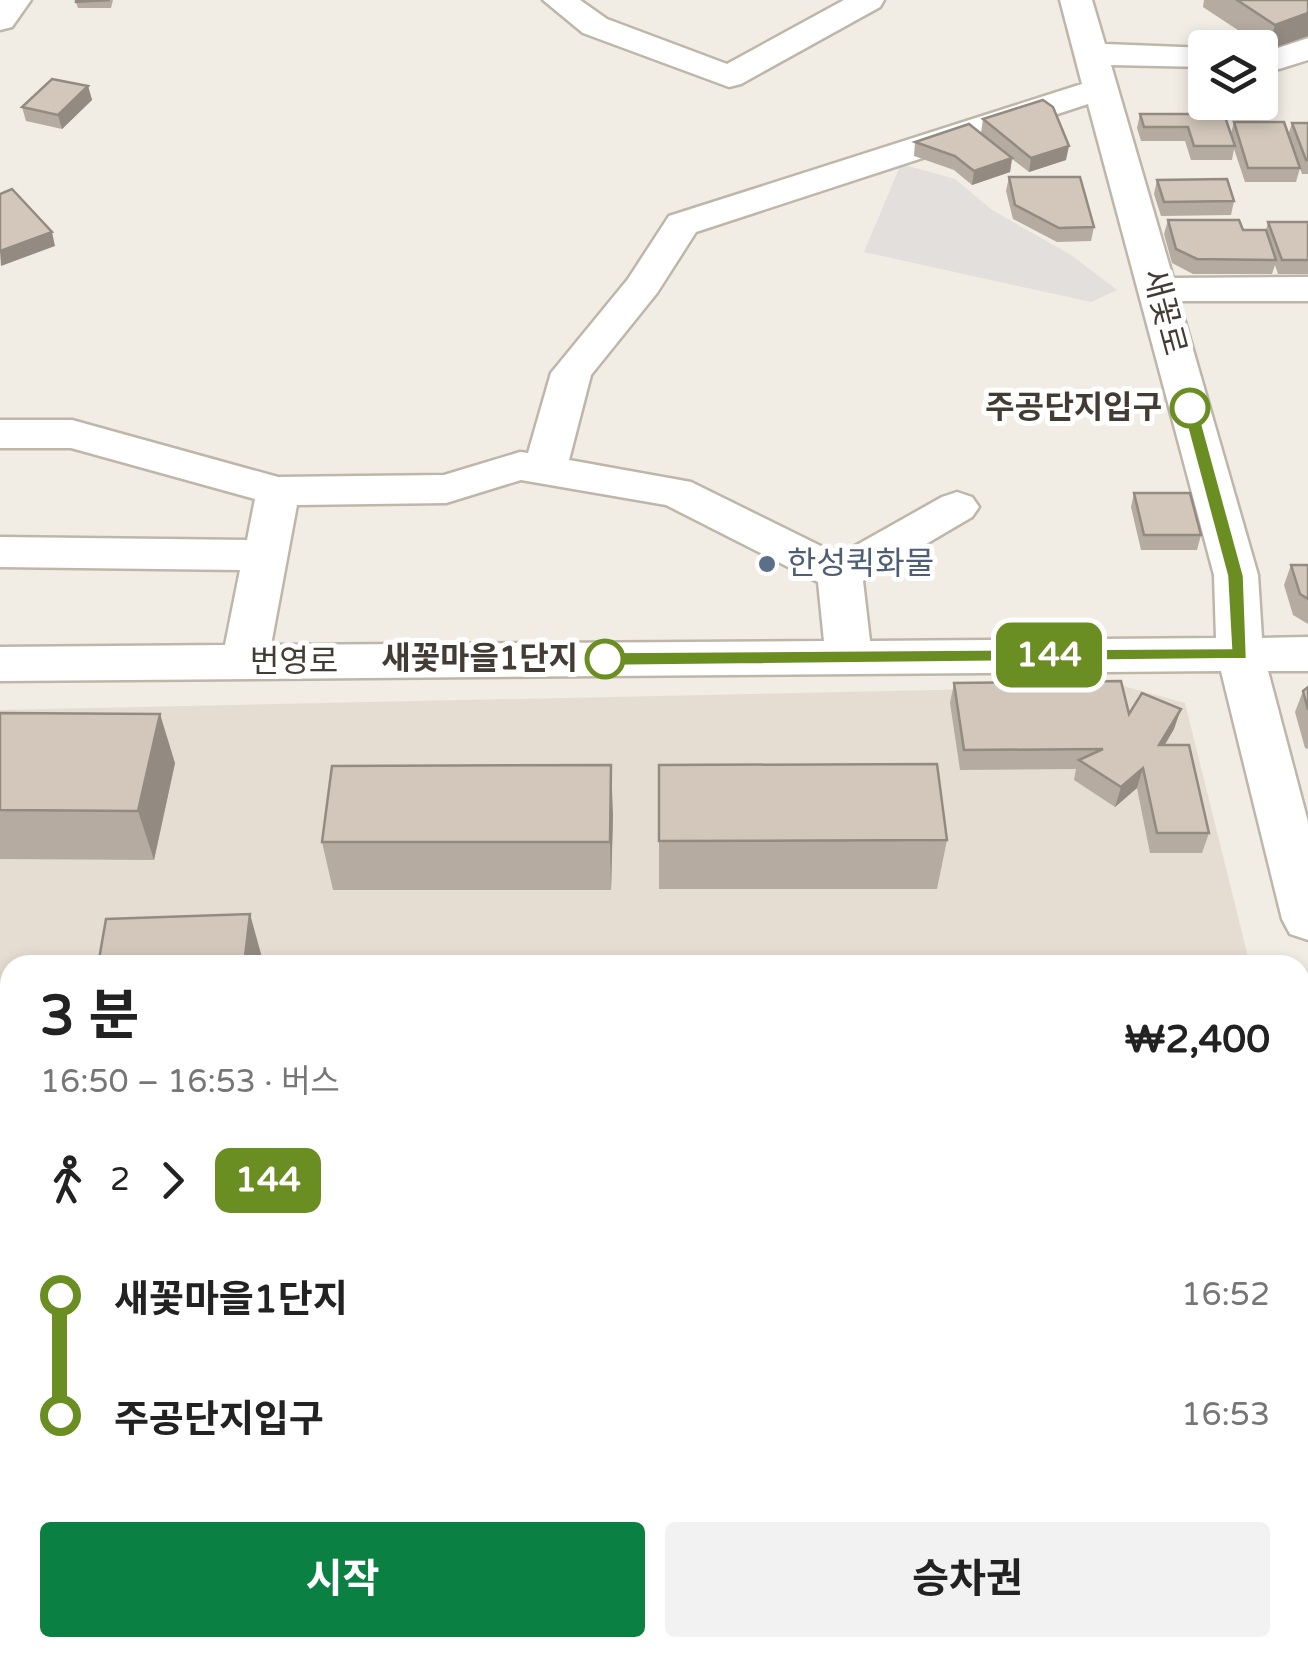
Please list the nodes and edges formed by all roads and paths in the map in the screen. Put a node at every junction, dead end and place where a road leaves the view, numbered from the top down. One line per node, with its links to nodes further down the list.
1 (15, 0): 5 (street)
2 (559, 0): 3 (street)
3 (868, 0)
4 (1076, 0): 8 (street, 새꽃로)
5 (0, 20)
6 (1282, 55): 9 (street)
7 (1188, 59): 8 (street)
8 (1095, 72): 11 (street, 새꽃로); 13 (street)
9 (1308, 80)
10 (1308, 289): 11 (street)
11 (1158, 290): 19 (street, 새꽃로)
12 (0, 434): 14 (street)
13 (545, 470): 14 (street); 18 (street)
14 (278, 490): 17 (street)
15 (957, 507): 18 (street)
16 (0, 552): 17 (street)
17 (264, 555): 22 (street)
18 (840, 574): 21 (street)
19 (1240, 654): 20 (street, 번영로); 21 (street, 번영로); 24 (street, 새꽃로)
20 (1308, 654)
21 (849, 657): 22 (street, 번영로)
22 (245, 662): 23 (street, 번영로)
23 (0, 664)
24 (1308, 918)

